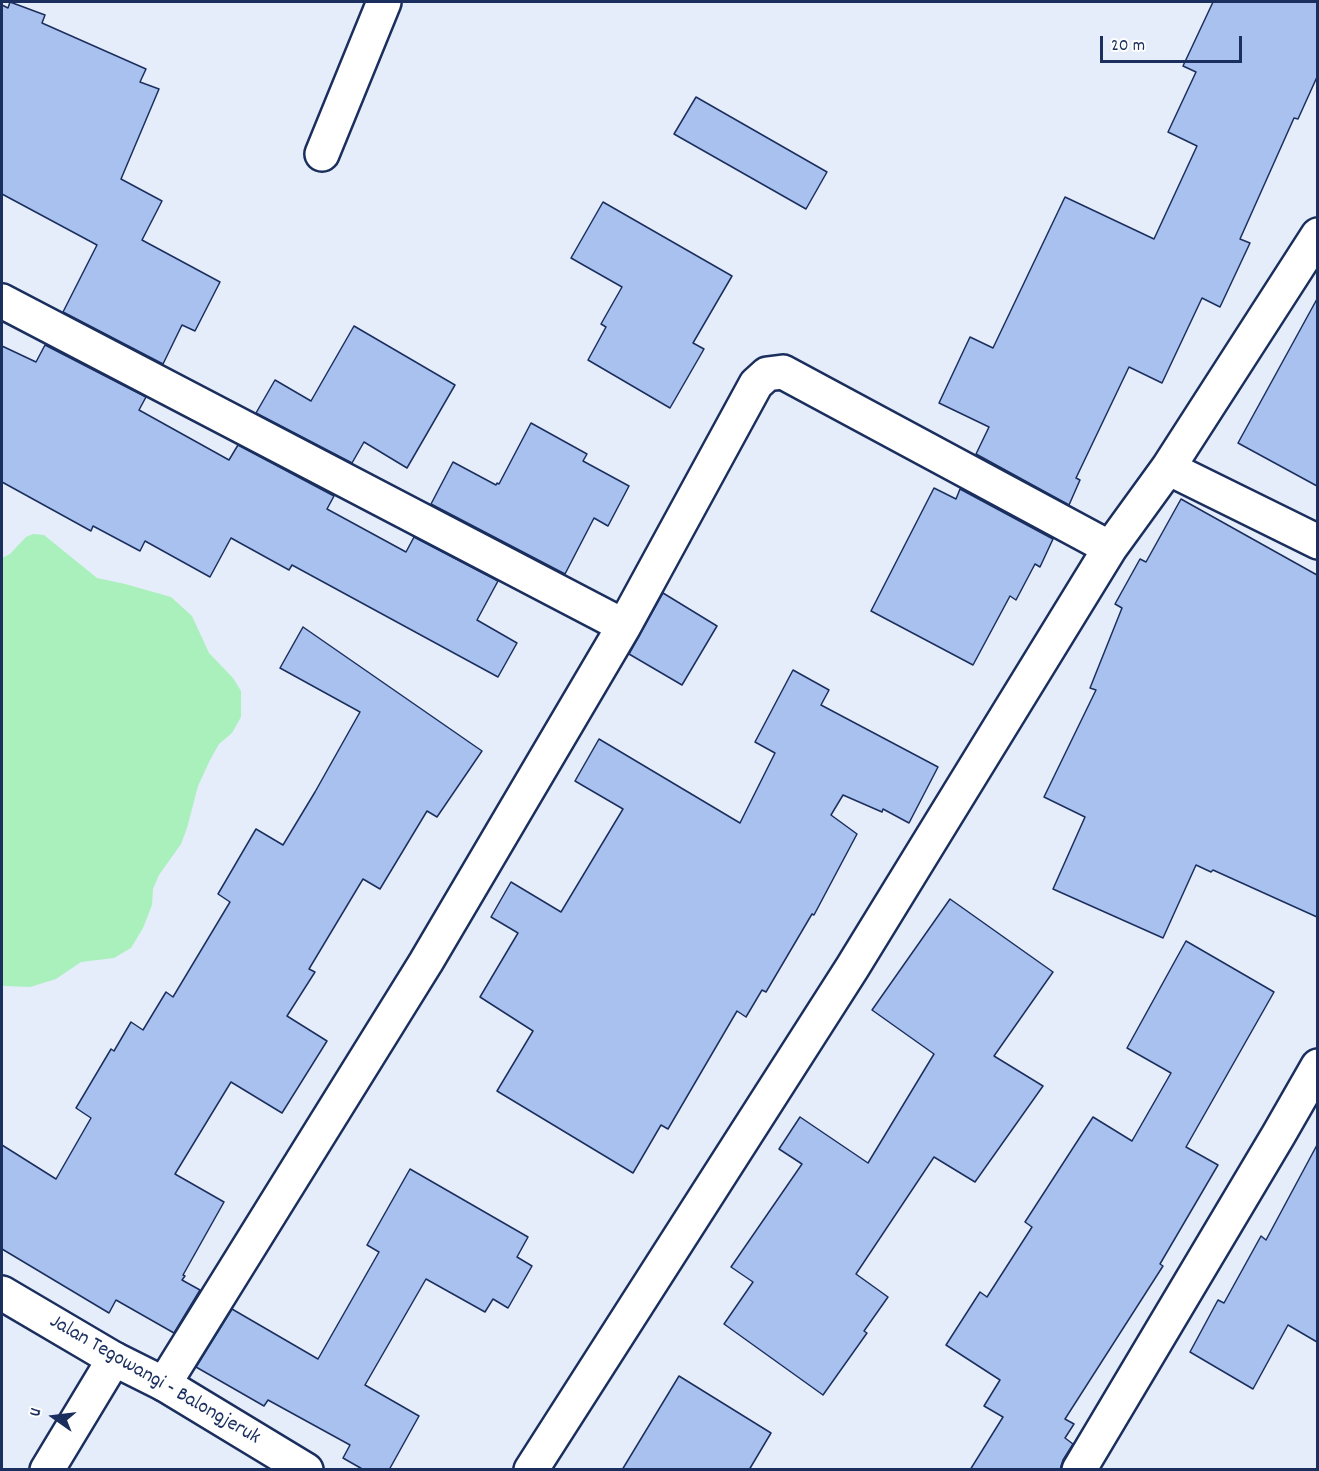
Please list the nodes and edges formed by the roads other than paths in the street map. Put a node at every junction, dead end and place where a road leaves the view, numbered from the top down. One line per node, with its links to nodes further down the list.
1 (384, 2): 2 (street)
2 (322, 154)
3 (1317, 235): 5 (street)
4 (2, 301): 8 (street)
5 (1168, 468): 6 (street); 7 (street)
6 (1317, 542)
7 (1110, 548): 8 (street); 15 (street)
8 (624, 626): 12 (street)
9 (1317, 1066): 16 (street)
10 (2, 1293): 11 (street, Jalan Tegowangi - Balongjeruk)
11 (114, 1359): 12 (street, Jalan Tegowangi - Balongjeruk); 13 (street)
12 (164, 1384): 14 (street, Jalan Tegowangi - Balongjeruk)
13 (47, 1470)
14 (306, 1470)
15 (531, 1470)
16 (1079, 1470)

